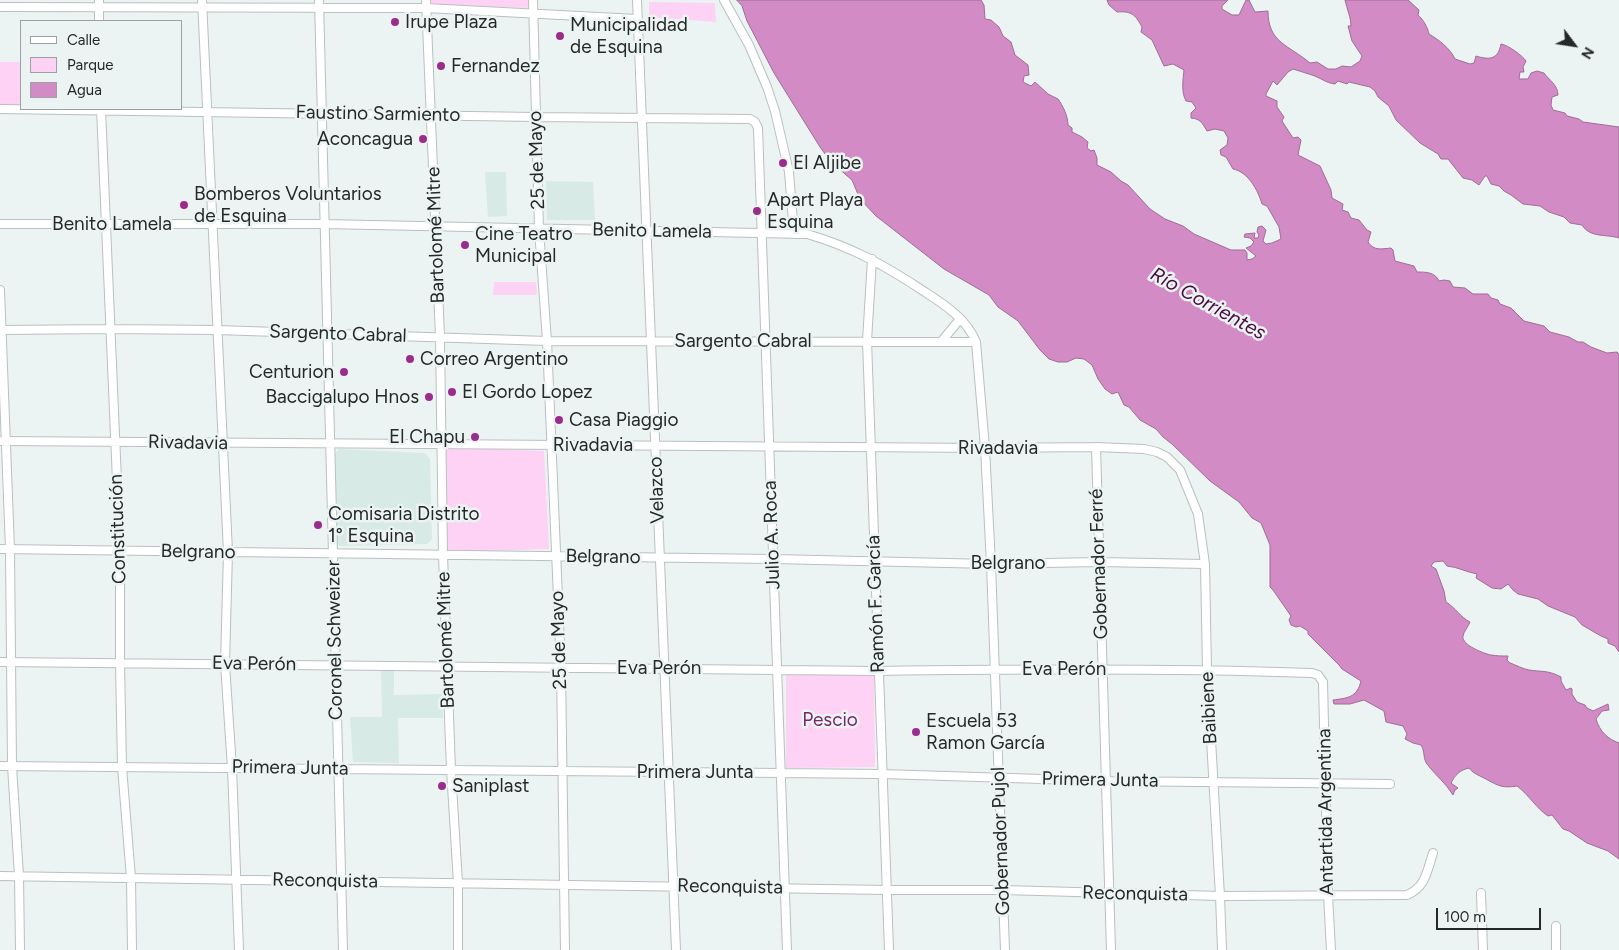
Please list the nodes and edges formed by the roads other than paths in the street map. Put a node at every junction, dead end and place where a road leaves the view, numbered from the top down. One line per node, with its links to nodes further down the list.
1 (533, 0): 9 (street, 25 de Mayo)
2 (637, 0): 10 (street, Velazco)
3 (724, 0): 29 (street)
4 (99, 3): 5 (street); 8 (street); 11 (street)
5 (202, 4): 6 (street); 15 (street)
6 (319, 4): 7 (street); 16 (street, Coronel Schweizer)
7 (426, 4): 9 (street); 17 (street, Bartolomé Mitre)
8 (0, 7)
9 (533, 13): 10 (street); 18 (street, 25 de Mayo)
10 (638, 19): 19 (street, Velazco)
11 (99, 20)
12 (0, 109): 13 (street, Faustino Sarmiento)
13 (20, 109)
14 (102, 110): 15 (street, Faustino Sarmiento); 22 (street, Constitución)
15 (207, 111): 16 (street, Faustino Sarmiento); 23 (street)
16 (322, 113): 17 (street, Faustino Sarmiento); 24 (street, Coronel Schweizer)
17 (431, 115): 18 (street, Faustino Sarmiento); 25 (street, Bartolomé Mitre)
18 (536, 117): 19 (street, Faustino Sarmiento); 26 (street, 25 de Mayo)
19 (642, 118): 20 (street, Faustino Sarmiento); 27 (street, Velazco)
20 (755, 122): 28 (street, Julio A. Roca)
21 (0, 224): 22 (street, Benito Lamela)
22 (106, 224): 23 (street, Benito Lamela); 33 (street, Constitución)
23 (212, 224): 24 (street, Benito Lamela); 35 (street)
24 (324, 224): 25 (street, Benito Lamela); 36 (street, Coronel Schweizer)
25 (435, 226): 26 (street, Benito Lamela); 37 (street, Bartolomé Mitre)
26 (539, 229): 27 (street, Benito Lamela); 39 (street, 25 de Mayo)
27 (646, 231): 28 (street, Benito Lamela); 38 (street, Velazco)
28 (762, 232): 29 (street, Benito Lamela); 41 (street, Julio A. Roca)
29 (794, 234): 30 (street, Benito Lamela)
30 (872, 259): 32 (street, Benito Lamela); 40 (street, Ramón F. García)
31 (0, 290): 34 (street)
32 (960, 319): 42 (street); 43 (street, Benito Lamela)
33 (111, 329): 34 (street, Sargento Cabral); 35 (street, Sargento Cabral); 45 (street, Constitución)
34 (1, 330): 44 (street)
35 (217, 330): 36 (street, Sargento Cabral); 46 (street)
36 (327, 333): 37 (street, Sargento Cabral); 47 (street, Coronel Schweizer)
37 (440, 337): 39 (street, Sargento Cabral); 48 (street, Bartolomé Mitre)
38 (651, 340): 39 (street, Sargento Cabral); 41 (street, Sargento Cabral); 50 (street, Velazco)
39 (547, 341): 49 (street, 25 de Mayo)
40 (867, 341): 41 (street, Sargento Cabral); 42 (street, Sargento Cabral); 52 (street, Ramón F. García)
41 (765, 342): 51 (street, Julio A. Roca)
42 (941, 342): 43 (street, Sargento Cabral)
43 (976, 342): 54 (street, Gobernador Pujol)
44 (3, 441): 45 (street, Rivadavia); 57 (street)
45 (115, 442): 46 (street, Rivadavia); 58 (street, Constitución)
46 (224, 444): 47 (street, Rivadavia); 59 (street)
47 (330, 444): 48 (street, Rivadavia); 60 (street, Coronel Schweizer)
48 (442, 445): 49 (street, Rivadavia); 61 (street, Bartolomé Mitre)
49 (551, 445): 50 (street, Rivadavia); 62 (street, 25 de Mayo)
50 (655, 445): 51 (street, Rivadavia); 63 (street, Velazco)
51 (769, 446): 52 (street, Rivadavia); 64 (street, Julio A. Roca)
52 (870, 446): 54 (street, Rivadavia); 65 (street, Ramón F. García)
53 (1096, 447): 54 (street, Rivadavia); 55 (street, Rivadavia); 66 (street, Gobernador Ferré)
54 (986, 448): 67 (street, Gobernador Pujol)
55 (1180, 470): 68 (street, Baibiene)
56 (0, 549): 57 (street, Belgrano)
57 (10, 549): 58 (street, Belgrano); 70 (street)
58 (120, 550): 59 (street, Belgrano); 71 (street, Constitución)
59 (228, 552): 60 (street, Belgrano); 72 (street)
60 (333, 553): 61 (street, Belgrano); 73 (street, Coronel Schweizer)
61 (443, 555): 62 (street, Belgrano); 74 (street, Bartolomé Mitre)
62 (556, 556): 63 (street, Belgrano); 75 (street, 25 de Mayo)
63 (660, 558): 64 (street, Belgrano); 76 (street, Velazco)
64 (773, 559): 65 (street, Belgrano); 77 (street, Julio A. Roca)
65 (874, 561): 67 (street, Belgrano); 81 (street, Ramón F. García)
66 (1099, 562): 67 (street, Belgrano); 68 (street, Belgrano); 79 (street, Gobernador Ferré)
67 (991, 564): 78 (street, Gobernador Pujol)
68 (1205, 564): 80 (street, Baibiene)
69 (0, 662): 70 (street, Eva Perón)
70 (11, 662): 71 (street, Eva Perón); 84 (street)
71 (120, 663): 72 (street, Eva Perón); 85 (street, Constitución)
72 (225, 664): 73 (street, Eva Perón); 86 (street)
73 (336, 665): 74 (street, Eva Perón); 87 (street, Coronel Schweizer)
74 (447, 666): 75 (street, Eva Perón); 88 (street, Bartolomé Mitre)
75 (561, 668): 76 (street, Eva Perón); 89 (street, 25 de Mayo)
76 (664, 668): 77 (street, Eva Perón); 90 (street, Velazco)
77 (777, 669): 81 (street, Eva Perón); 91 (street, Julio A. Roca)
78 (994, 669): 79 (street, Eva Perón); 81 (street, Eva Perón); 93 (street, Gobernador Pujol)
79 (1103, 669): 80 (street, Eva Perón); 94 (street, Gobernador Ferré)
80 (1207, 670): 82 (street, Eva Perón); 95 (street, Baibiene)
81 (878, 671): 92 (street, Ramón F. García)
82 (1318, 675): 96 (street, Antartida Argentina)
83 (0, 766): 84 (street, Primera Junta)
84 (12, 766): 85 (street, Primera Junta); 100 (street)
85 (122, 767): 86 (street, Primera Junta); 101 (street, Constitución)
86 (232, 768): 87 (street, Primera Junta); 102 (street)
87 (338, 769): 88 (street, Primera Junta); 103 (street, Coronel Schweizer)
88 (451, 770): 89 (street, Primera Junta); 104 (street, Bartolomé Mitre)
89 (562, 771): 90 (street, Primera Junta); 105 (street, 25 de Mayo)
90 (668, 772): 91 (street, Primera Junta); 106 (street, Velazco)
91 (781, 772): 92 (street, Primera Junta); 107 (street, Julio A. Roca)
92 (882, 774): 93 (street, Primera Junta); 108 (street, Ramón F. García)
93 (998, 778): 94 (street, Primera Junta); 109 (street, Gobernador Pujol)
94 (1106, 781): 95 (street, Primera Junta); 110 (street, Gobernador Ferré)
95 (1213, 782): 96 (street, Primera Junta); 113 (street, Baibiene)
96 (1326, 784): 97 (street, Primera Junta); 112 (street, Antartida Argentina)
97 (1390, 784)
98 (1433, 853): 112 (street, Reconquista)
99 (0, 876): 100 (street, Reconquista)
100 (19, 876): 101 (street, Reconquista); 115 (street)
101 (131, 878): 102 (street, Reconquista); 116 (street, Constitución)
102 (236, 880): 103 (street, Reconquista); 117 (street)
103 (341, 882): 104 (street, Reconquista); 118 (street, Coronel Schweizer)
104 (458, 883): 105 (street, Reconquista); 119 (street, Bartolomé Mitre)
105 (565, 885): 106 (street, Reconquista); 120 (street, 25 de Mayo)
106 (673, 887): 107 (street, Reconquista); 121 (street, Velazco)
107 (785, 888): 108 (street, Reconquista); 122 (street, Julio A. Roca)
108 (887, 890): 109 (street, Reconquista); 123 (street, Ramón F. García)
109 (1003, 890): 110 (street, Reconquista); 124 (street, Gobernador Pujol)
110 (1109, 894): 113 (street, Reconquista); 125 (street, Gobernador Ferré)
111 (1481, 894): 128 (street)
112 (1328, 895): 113 (street, Reconquista); 127 (street, Antartida Argentina)
113 (1220, 896): 126 (street, Baibiene)
114 (1556, 926): 129 (street)
115 (20, 950)
116 (132, 950)
117 (239, 950)
118 (343, 950)
119 (458, 950)
120 (565, 950)
121 (676, 950)
122 (787, 950)
123 (889, 950)
124 (1005, 950)
125 (1111, 950)
126 (1222, 950)
127 (1331, 950)
128 (1483, 950)
129 (1556, 950)

